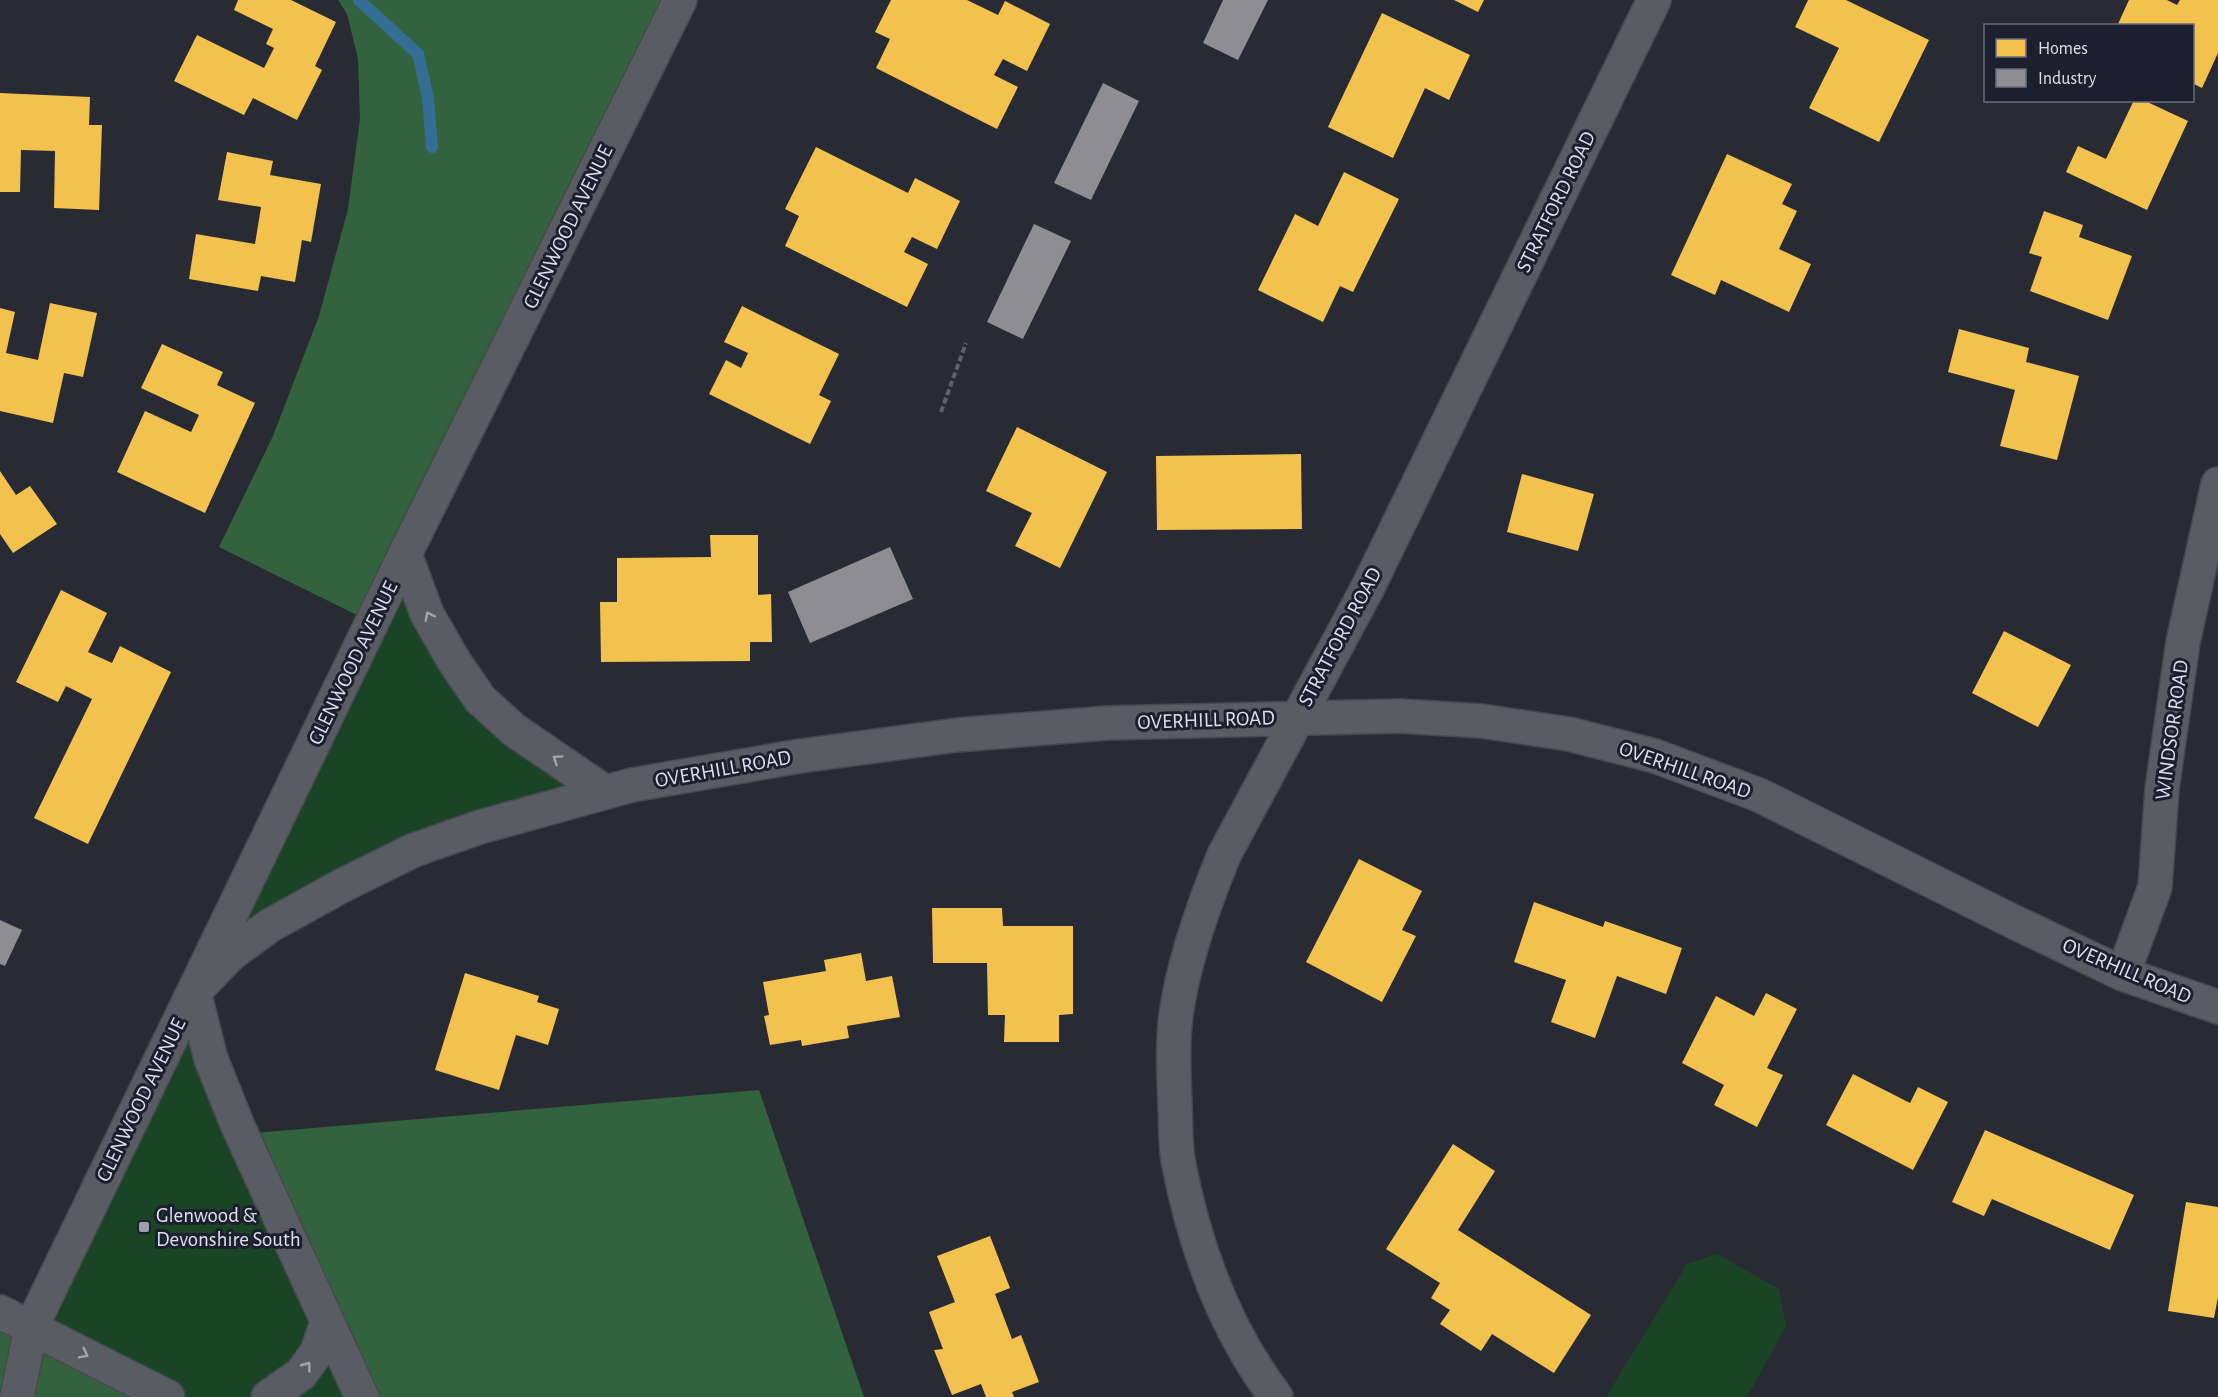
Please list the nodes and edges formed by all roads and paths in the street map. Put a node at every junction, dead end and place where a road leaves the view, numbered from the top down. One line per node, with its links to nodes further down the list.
1 (680, 0): 6 (street, GLENWOOD AVENUE)
2 (1654, 0): 7 (street, STRATFORD ROAD)
3 (966, 343): 4 (path)
4 (941, 412)
5 (2218, 484): 9 (street, WINDSOR ROAD)
6 (405, 554): 8 (street, one-way to 6); 10 (street, GLENWOOD AVENUE)
7 (1297, 718): 8 (street, OVERHILL ROAD); 9 (street, OVERHILL ROAD); 20 (street, STRATFORD ROAD)
8 (605, 792): 10 (street, OVERHILL ROAD)
9 (2123, 974): 11 (street, OVERHILL ROAD)
10 (194, 992): 13 (street); 14 (street, GLENWOOD AVENUE)
11 (2218, 1007)
12 (0, 1312): 14 (street)
13 (327, 1322): 18 (street, one-way to 13); 19 (street)
14 (31, 1328): 15 (street, GLENWOOD AVENUE); 16 (street, GLENWOOD AVENUE); 17 (street, one-way to 17)
15 (0, 1357)
16 (17, 1397)
17 (168, 1397)
18 (268, 1397)
19 (362, 1397)
20 (1276, 1397)

